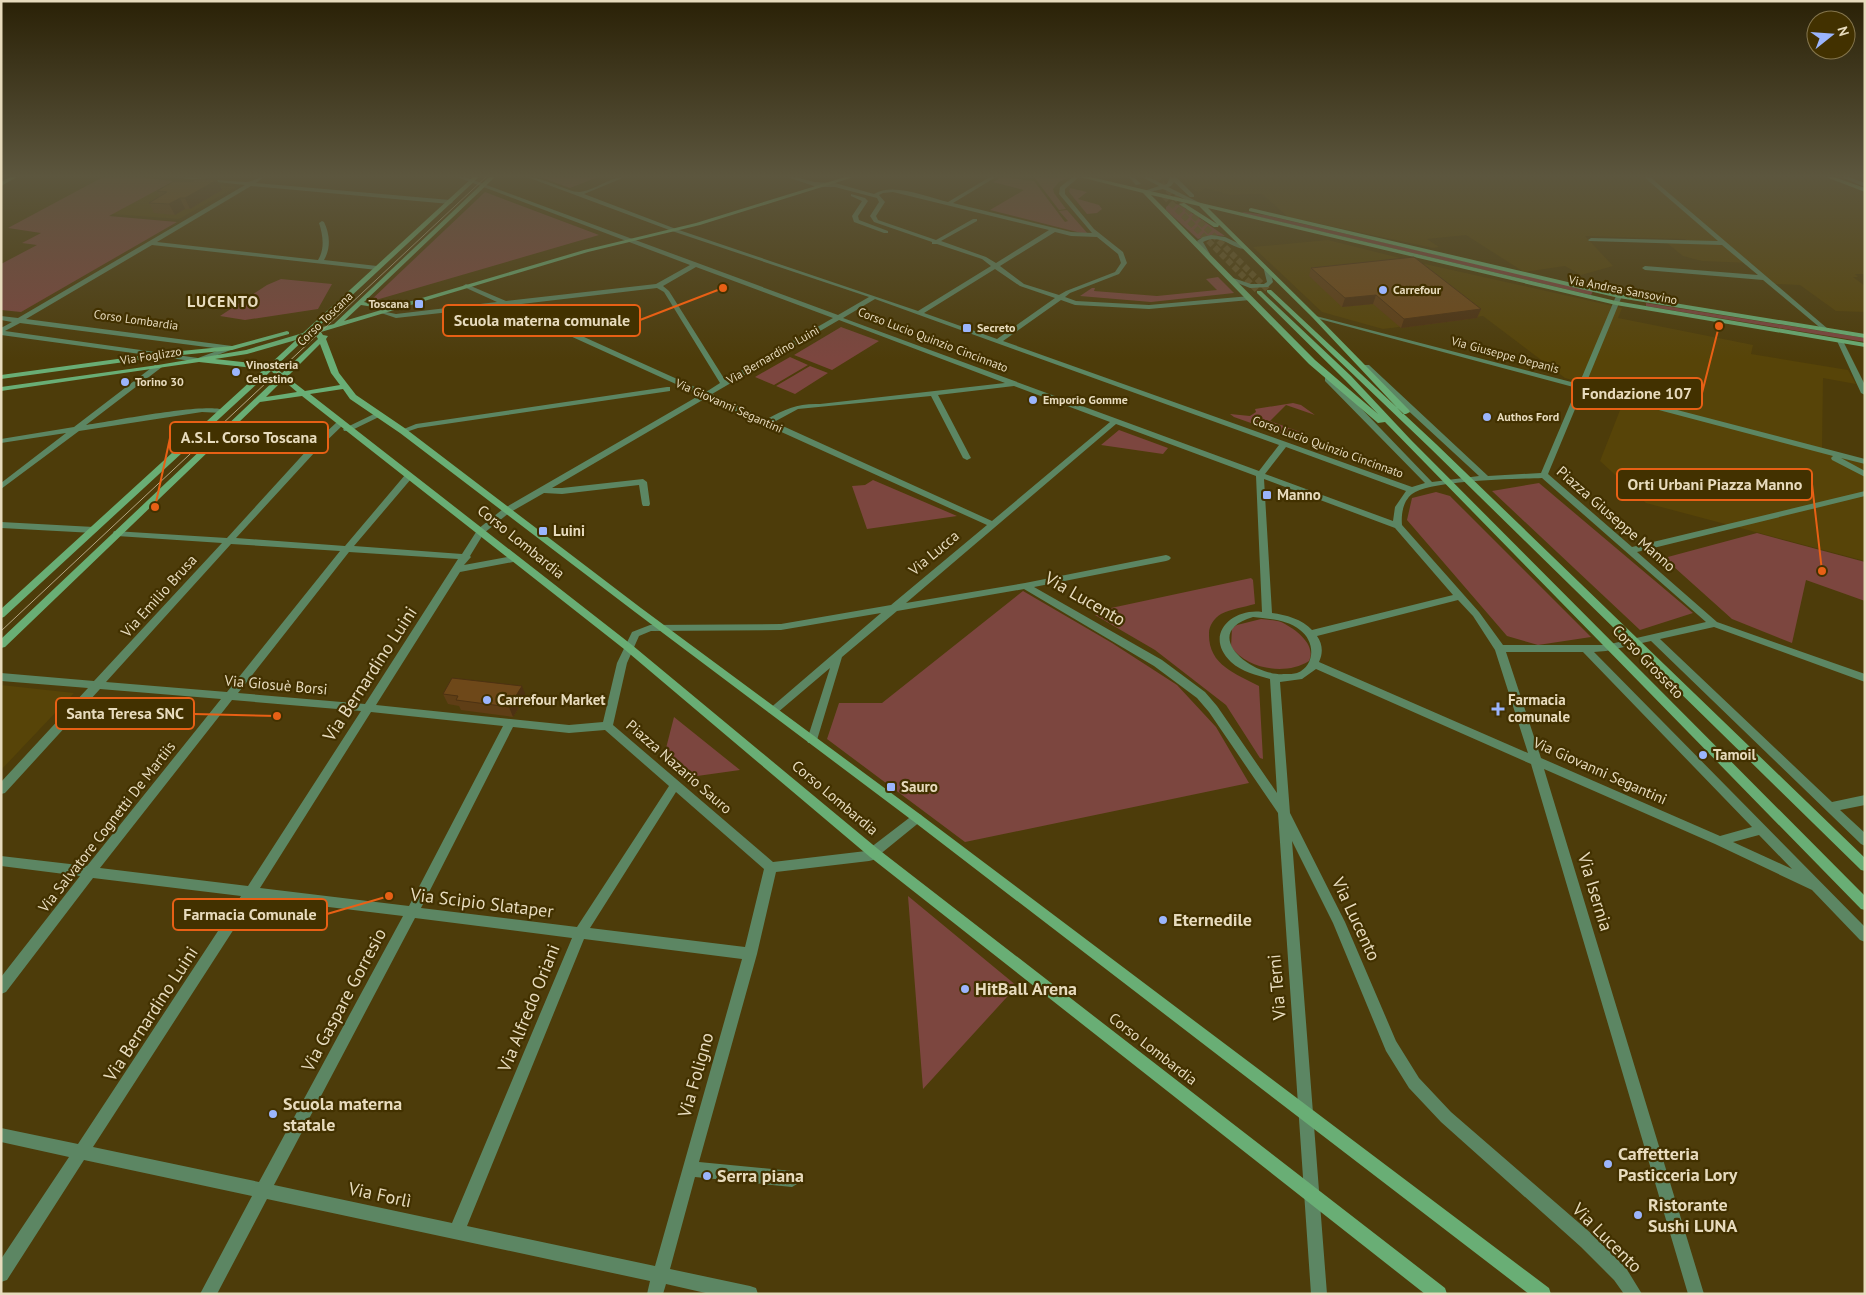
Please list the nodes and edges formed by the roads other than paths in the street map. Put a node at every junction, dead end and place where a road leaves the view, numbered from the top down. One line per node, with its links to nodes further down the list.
1 (160, 237): 22 (street)
2 (326, 237): 27 (street)
3 (411, 237): 30 (street, Corso Toscana)
4 (430, 237): 43 (street, Corso Toscana)
5 (618, 237): 45 (street)
6 (620, 237): 20 (street, Corso Lucio Quinzio Cincinnato)
7 (643, 237): 20 (street)
8 (696, 237): 39 (street, Corso Lucio Quinzio Cincinnato)
9 (903, 237): 24 (street)
10 (925, 237): 21 (street)
11 (946, 237): 21 (street)
12 (1042, 237): 29 (street)
13 (1101, 237): 41 (street)
14 (1190, 237): 26 (street, Corso Grosseto)
15 (1343, 237): 42 (street, Via Andrea Sansovino)
16 (1362, 237): 42 (street, Via Andrea Sansovino)
17 (1717, 237): 23 (street)
18 (1235, 239): 25 (street, Corso Grosseto)
19 (1591, 240): 23 (street)
20 (628, 241): 28 (street, Corso Lucio Quinzio Cincinnato); 35 (street)
21 (938, 242): 24 (street); 29 (street)
22 (151, 243): 27 (street); 51 (street)
23 (1724, 243): 33 (street)
24 (930, 246): 29 (street)
25 (1245, 248): 26 (street, Corso Grosseto); 32 (street, Corso Grosseto)
26 (1207, 254): 34 (street, Corso Grosseto)
27 (319, 262): 30 (street)
28 (695, 265): 36 (street); 49 (street, Corso Lucio Quinzio Cincinnato)
29 (997, 266): 41 (street); 46 (street)
30 (377, 268): 54 (street, Corso Toscana)
31 (1645, 268): 33 (street, Via Andrea Sansovino)
32 (1267, 270): 34 (street); 47 (street, Corso Grosseto)
33 (1766, 278): 55 (street)
34 (1232, 280): 40 (street, Corso Grosseto)
35 (466, 286): 44 (street, Via Giovanni Segantini); 45 (street)
36 (658, 286): 44 (street); 75 (street)
37 (1269, 291): 96 (street, Corso Grosseto)
38 (1259, 292): 94 (street, Corso Grosseto)
39 (874, 297): 46 (street, Corso Lucio Quinzio Cincinnato); 49 (street, Via Bernardino Luini)
40 (1250, 298): 41 (street); 70 (street, Corso Grosseto)
41 (1060, 299): 61 (street)
42 (1618, 300): 55 (street, Via Andrea Sansovino); 62 (street, Via Andrea Sansovino); 78 (street)
43 (360, 303): 45 (street); 48 (street, Corso Toscana)
44 (502, 303): 45 (street); 84 (street, Via Giovanni Segantini)
45 (380, 309): 48 (street); 52 (street)
46 (919, 313): 61 (street, Corso Lucio Quinzio Cincinnato)
47 (1314, 316): 67 (street, Corso Grosseto); 78 (street, Via Giuseppe Depanis)
48 (344, 317): 52 (street, Corso Toscana); 54 (street)
49 (839, 317): 75 (street, Via Bernardino Luini); 76 (street, Corso Lucio Quinzio Cincinnato)
50 (1, 318): 51 (street, Corso Lombardia)
51 (21, 320): 53 (street, Corso Lombardia); 56 (street)
52 (335, 326): 54 (street); 59 (street, Corso Toscana)
53 (80, 328): 60 (street); 64 (street, Corso Lombardia)
54 (315, 329): 57 (street, Via Foglizzo); 59 (street, Corso Lombardia); 64 (street, Via Foglizzo)
55 (1826, 330): 58 (street, Via Andrea Sansovino)
56 (1, 332): 60 (street)
57 (303, 336): 69 (street, Via Foglizzo); 72 (street, Corso Toscana)
58 (1865, 336)
59 (322, 339): 74 (street, Corso Toscana); 77 (street, Corso Lombardia)
60 (60, 341): 65 (street)
61 (998, 341): 95 (street, Corso Lucio Quinzio Cincinnato)
62 (1840, 341): 63 (street, Via Andrea Sansovino); 81 (street)
63 (1865, 345)
64 (232, 348): 66 (street, Via Foglizzo); 69 (street)
65 (134, 351): 66 (street); 68 (street, Via Foglizzo)
66 (161, 355): 68 (street, Via Foglizzo); 69 (street)
67 (1355, 357): 96 (street, Corso Grosseto); 104 (street, Corso Grosseto)
68 (124, 360): 73 (street, Via Foglizzo)
69 (199, 360): 71 (street, Via Foglizzo); 72 (street)
70 (1312, 362): 94 (street, Corso Grosseto); 107 (street, Corso Grosseto)
71 (158, 367): 79 (street, Via Foglizzo); 91 (street)
72 (270, 367): 74 (street, Corso Lombardia); 86 (street, Corso Toscana)
73 (1, 377)
74 (283, 378): 82 (street, Corso Lombardia); 85 (street, Corso Toscana)
75 (724, 384): 84 (street, Via Bernardino Luini)
76 (1014, 384): 83 (street); 88 (street, Corso Lucio Quinzio Cincinnato)
77 (344, 387): 82 (street); 87 (street, Corso Lombardia)
78 (1582, 387): 97 (street, Via Giuseppe Depanis); 102 (street)
79 (1, 389)
80 (667, 389): 92 (street)
81 (1865, 393)
82 (303, 394): 85 (street); 90 (street, Corso Lombardia)
83 (934, 394): 89 (street); 98 (street)
84 (704, 395): 89 (street, Via Giovanni Segantini); 109 (street, Via Bernardino Luini)
85 (259, 400): 119 (street, Corso Toscana)
86 (222, 411): 91 (street); 117 (street, Corso Toscana)
87 (379, 415): 90 (street, Via Emilio Brusa); 92 (street, Corso Lombardia)
88 (1115, 420): 100 (street, Corso Lucio Quinzio Cincinnato); 114 (street, Via Lucca)
89 (767, 423): 114 (street, Via Giovanni Segantini)
90 (344, 426): 103 (street, Corso Lombardia); 120 (street, Via Emilio Brusa)
91 (77, 429): 93 (street); 108 (street)
92 (403, 431): 113 (street, Corso Lombardia)
93 (1, 441)
94 (1408, 442): 106 (street, Corso Grosseto)
95 (1284, 444): 100 (street); 110 (street, Corso Lucio Quinzio Cincinnato)
96 (1433, 446): 105 (street, Corso Grosseto)
97 (1826, 452): 99 (street, Via Giuseppe Depanis); 101 (street)
98 (967, 458)
99 (1865, 462)
100 (1260, 475): 116 (street, Corso Lucio Quinzio Cincinnato); 130 (street)
101 (1865, 475)
102 (1544, 476): 104 (street, Piazza Giuseppe Manno); 122 (street, Piazza Giuseppe Manno)
103 (408, 477): 118 (street, Corso Lombardia); 121 (street, Via Salvatore Cognetti De Martiis)
104 (1487, 479): 105 (street, Piazza Giuseppe Manno)
105 (1467, 480): 106 (street, Piazza Giuseppe Manno); 137 (street, Corso Grosseto)
106 (1448, 482): 107 (street, Piazza Giuseppe Manno); 140 (street, Corso Grosseto)
107 (1431, 485): 110 (street, Piazza Giuseppe Manno)
108 (1, 487)
109 (542, 490): 112 (street); 113 (street, Via Bernardino Luini)
110 (1412, 490): 116 (street)
111 (1865, 493): 122 (street)
112 (646, 504)
113 (506, 511): 118 (street, Via Bernardino Luini); 134 (street, Corso Lombardia)
114 (992, 524): 129 (street, Via Lucca)
115 (1, 525): 117 (street)
116 (1398, 526): 128 (street)
117 (94, 530): 131 (street, Corso Toscana)
118 (481, 531): 123 (street, Via Bernardino Luini); 125 (street, Corso Lombardia)
119 (117, 533): 120 (street); 138 (street, Corso Toscana)
120 (229, 541): 121 (street); 148 (street, Via Emilio Brusa)
121 (346, 550): 123 (street); 149 (street, Via Salvatore Cognetti De Martiis)
122 (1630, 551): 132 (street, Piazza Giuseppe Manno)
123 (466, 557): 126 (street, Via Bernardino Luini)
124 (1166, 558): 127 (street, Via Lucento)
125 (513, 559): 126 (street); 139 (street, Corso Lombardia)
126 (458, 570): 150 (street, Via Bernardino Luini)
127 (1025, 586): 129 (street, Via Lucento); 160 (street, Via Lucento)
128 (1460, 596): 135 (street); 141 (street)
129 (891, 609): 133 (street, Via Lucento); 143 (street, Via Lucca)
130 (1267, 614): 135 (street); 146 (street)
131 (1, 615)
132 (1714, 624): 136 (street); 147 (street)
133 (781, 627): 134 (street, Piazza Nazario Sauro)
134 (661, 628): 139 (street, Piazza Nazario Sauro); 151 (street, Corso Lombardia)
135 (1310, 634): 144 (street)
136 (1653, 638): 137 (street); 159 (street, Corso Grosseto)
137 (1634, 642): 140 (street); 167 (street, Corso Grosseto)
138 (1, 645)
139 (628, 647): 153 (street, Piazza Nazario Sauro); 165 (street, Corso Lombardia)
140 (1610, 647): 142 (street); 172 (street, Corso Grosseto)
141 (1500, 649): 142 (street); 155 (street, Via Isernia)
142 (1586, 649): 162 (street)
143 (838, 657): 151 (street, Via Lucca); 154 (street)
144 (1316, 665): 146 (street); 155 (street, Via Giovanni Segantini)
145 (1, 677): 148 (street, Via Giosuè Borsi)
146 (1275, 678): 160 (street, Via Terni)
147 (1865, 678)
148 (99, 685): 149 (street, Via Giosuè Borsi); 157 (street, Via Emilio Brusa)
149 (230, 696): 150 (street, Via Giosuè Borsi); 169 (street, Via Salvatore Cognetti De Martiis)
150 (369, 708): 152 (street, Via Giosuè Borsi); 171 (street, Via Bernardino Luini)
151 (773, 710): 154 (street, Corso Lombardia)
152 (510, 723): 153 (street, Via Giosuè Borsi); 173 (street, Via Gaspare Gorresio)
153 (607, 726): 156 (street, Piazza Nazario Sauro)
154 (812, 740): 161 (street, Corso Lombardia)
155 (1536, 761): 163 (street, Via Giovanni Segantini); 195 (street, Via Isernia)
156 (675, 785): 168 (street, Piazza Nazario Sauro); 174 (street, Via Alfredo Oriani)
157 (1, 790)
158 (1865, 800): 159 (street)
159 (1830, 807): 164 (street, Corso Grosseto)
160 (1283, 811): 178 (street, Via Terni); 194 (street, Via Lucento)
161 (917, 818): 165 (street); 178 (street, Corso Lombardia)
162 (1761, 830): 163 (street); 170 (street)
163 (1719, 841): 170 (street, Via Giovanni Segantini)
164 (1865, 841)
165 (874, 854): 168 (street); 184 (street, Corso Lombardia)
166 (1, 861): 169 (street, Via Scipio Slataper)
167 (1865, 866)
168 (771, 867): 176 (street, Via Foligno)
169 (90, 872): 171 (street, Via Scipio Slataper); 177 (street, Via Salvatore Cognetti De Martiis)
170 (1816, 886): 175 (street)
171 (251, 892): 173 (street, Via Scipio Slataper); 180 (street, Via Bernardino Luini)
172 (1865, 904)
173 (412, 912): 174 (street, Via Scipio Slataper); 183 (street, Via Gaspare Gorresio)
174 (580, 933): 176 (street, Via Scipio Slataper); 185 (street, Via Alfredo Oriani)
175 (1865, 936)
176 (750, 954): 181 (street, Via Foligno)
177 (1, 988)
178 (1307, 1114): 184 (street, Via Terni); 193 (street, Corso Lombardia)
179 (1, 1135): 180 (street, Via Forlì)
180 (80, 1153): 183 (street, Via Forlì); 186 (street, Via Bernardino Luini)
181 (690, 1169): 182 (street); 187 (street, Via Foligno)
182 (792, 1179)
183 (264, 1191): 185 (street, Via Forlì); 189 (street, Via Gaspare Gorresio)
184 (1312, 1195): 188 (street, Corso Lombardia); 192 (street, Via Terni)
185 (457, 1231): 187 (street, Via Forlì)
186 (1, 1274)
187 (660, 1275): 190 (street, Via Foligno); 191 (street, Via Forlì)
188 (1429, 1290)
189 (208, 1294)
190 (655, 1294)
191 (750, 1294)
192 (1319, 1294)
193 (1543, 1294)
194 (1634, 1294)
195 (1696, 1294)

